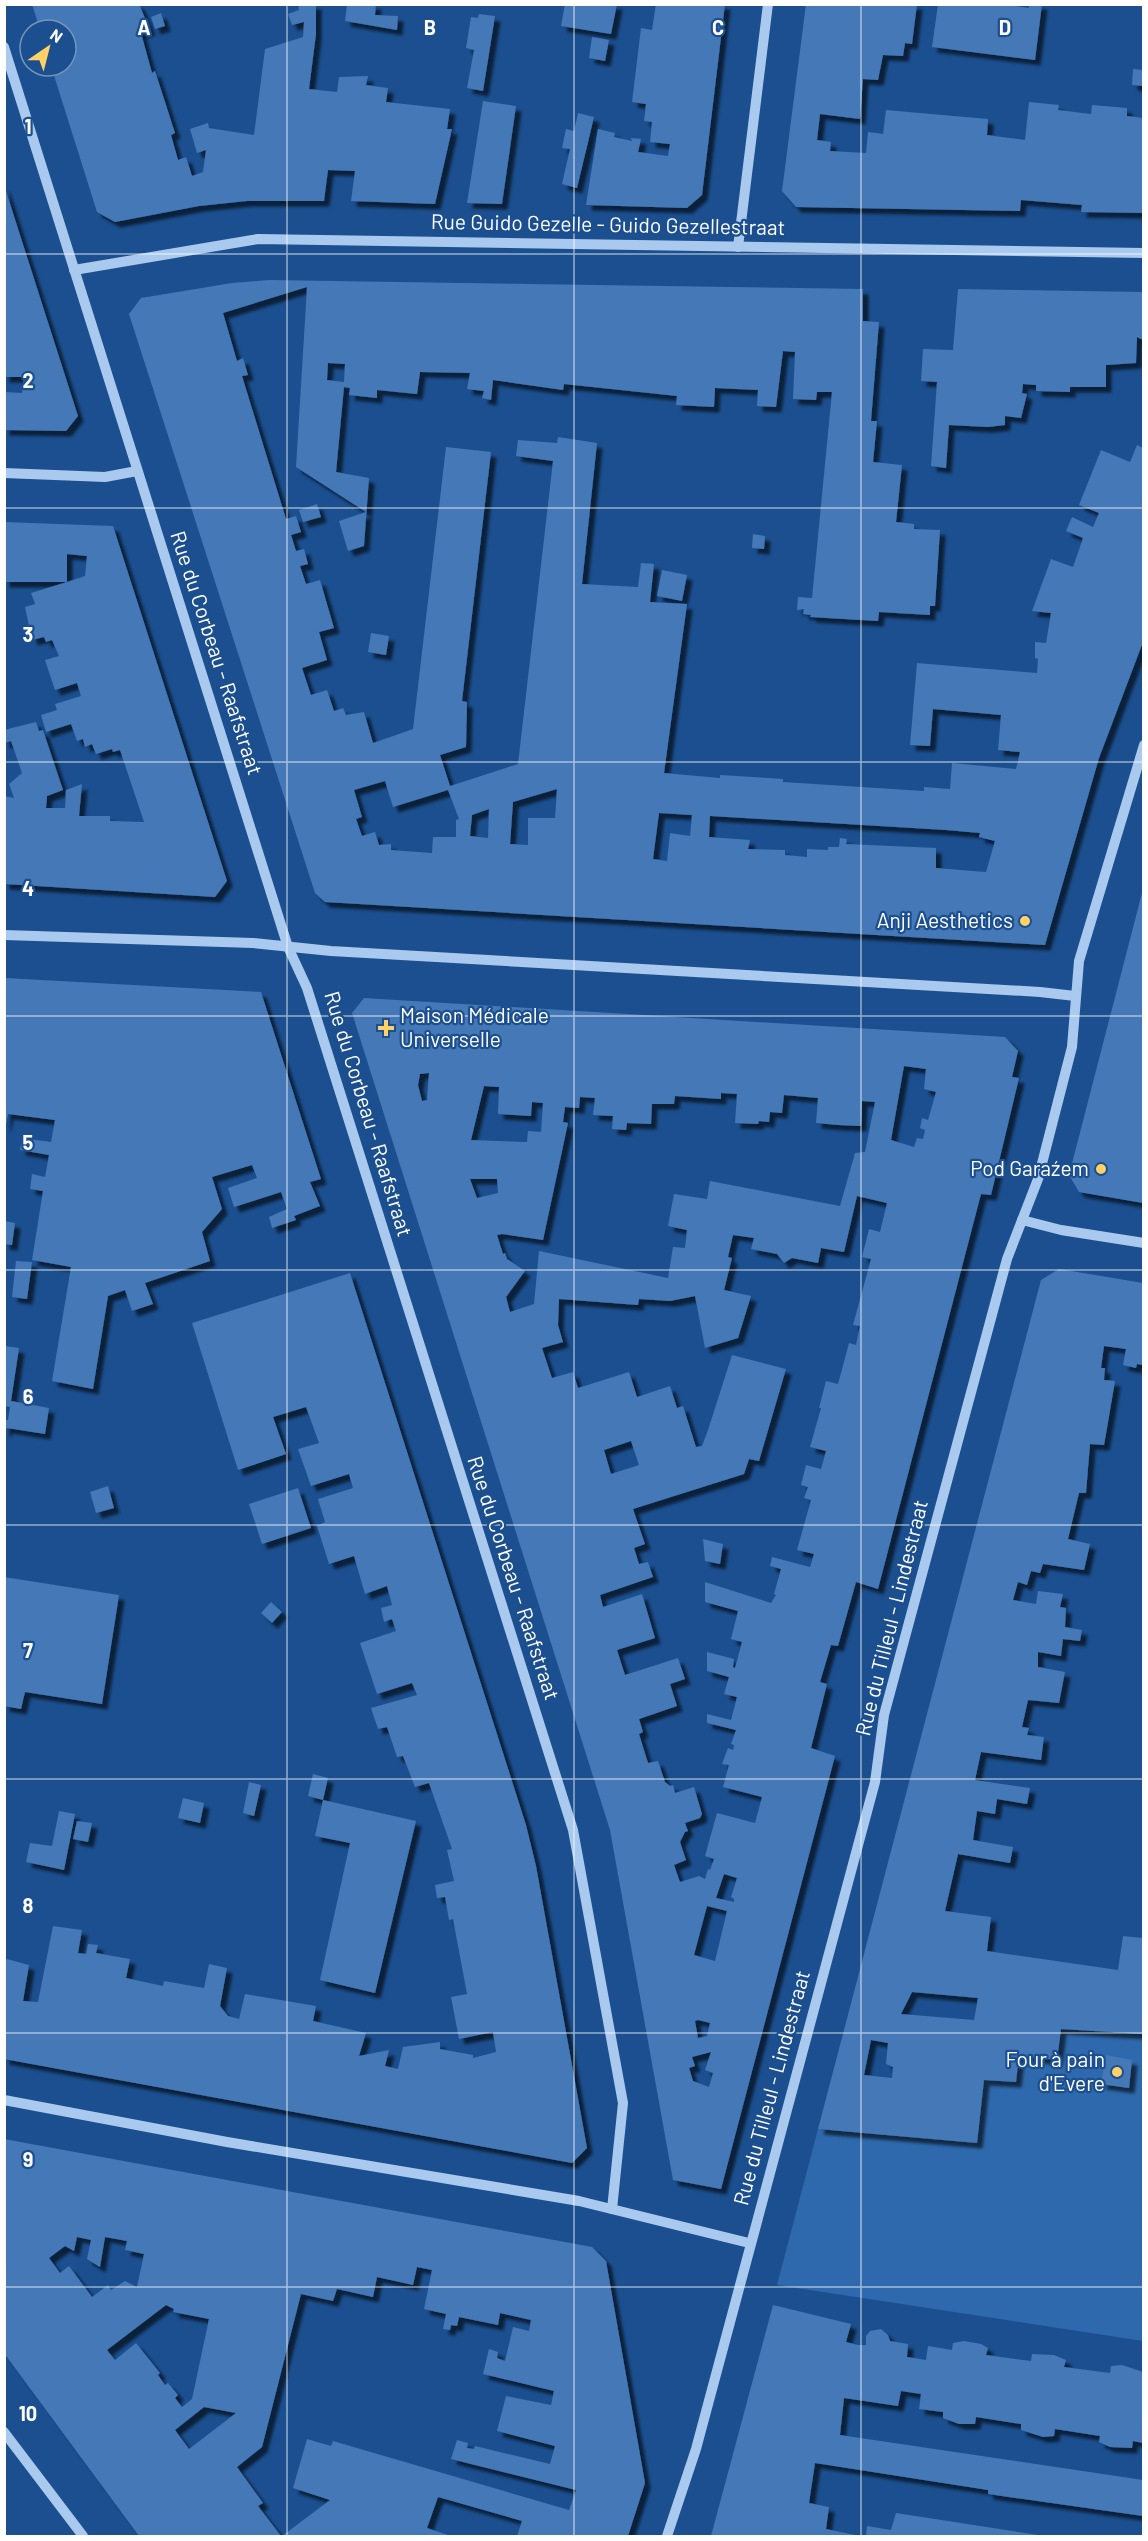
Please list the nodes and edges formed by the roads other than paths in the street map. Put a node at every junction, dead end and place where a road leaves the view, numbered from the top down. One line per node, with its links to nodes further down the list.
1 (768, 4): 3 (street)
2 (4, 47): 5 (street, Rue du Corbeau - Raafstraat)
3 (738, 247): 4 (street, Rue Guido Gezelle - Guido Gezellestraat); 5 (street, Rue Guido Gezelle - Guido Gezellestraat)
4 (1143, 253)
5 (74, 270): 6 (street, Rue du Corbeau - Raafstraat)
6 (137, 471): 7 (street); 10 (street, Rue du Corbeau - Raafstraat)
7 (4, 473)
8 (1143, 745): 11 (street, Rue du Tilleul - Lindestraat)
9 (4, 935): 10 (street)
10 (288, 947): 11 (street); 15 (street, Rue du Corbeau - Raafstraat)
11 (1075, 996): 12 (street, Rue du Tilleul - Lindestraat)
12 (1022, 1220): 13 (street); 16 (street, Rue du Tilleul - Lindestraat)
13 (1143, 1243)
14 (4, 2100): 15 (street)
15 (612, 2209): 16 (street)
16 (749, 2243): 19 (street, Rue du Tilleul - Lindestraat)
17 (4, 2432): 18 (street)
18 (83, 2536)
19 (667, 2536)

